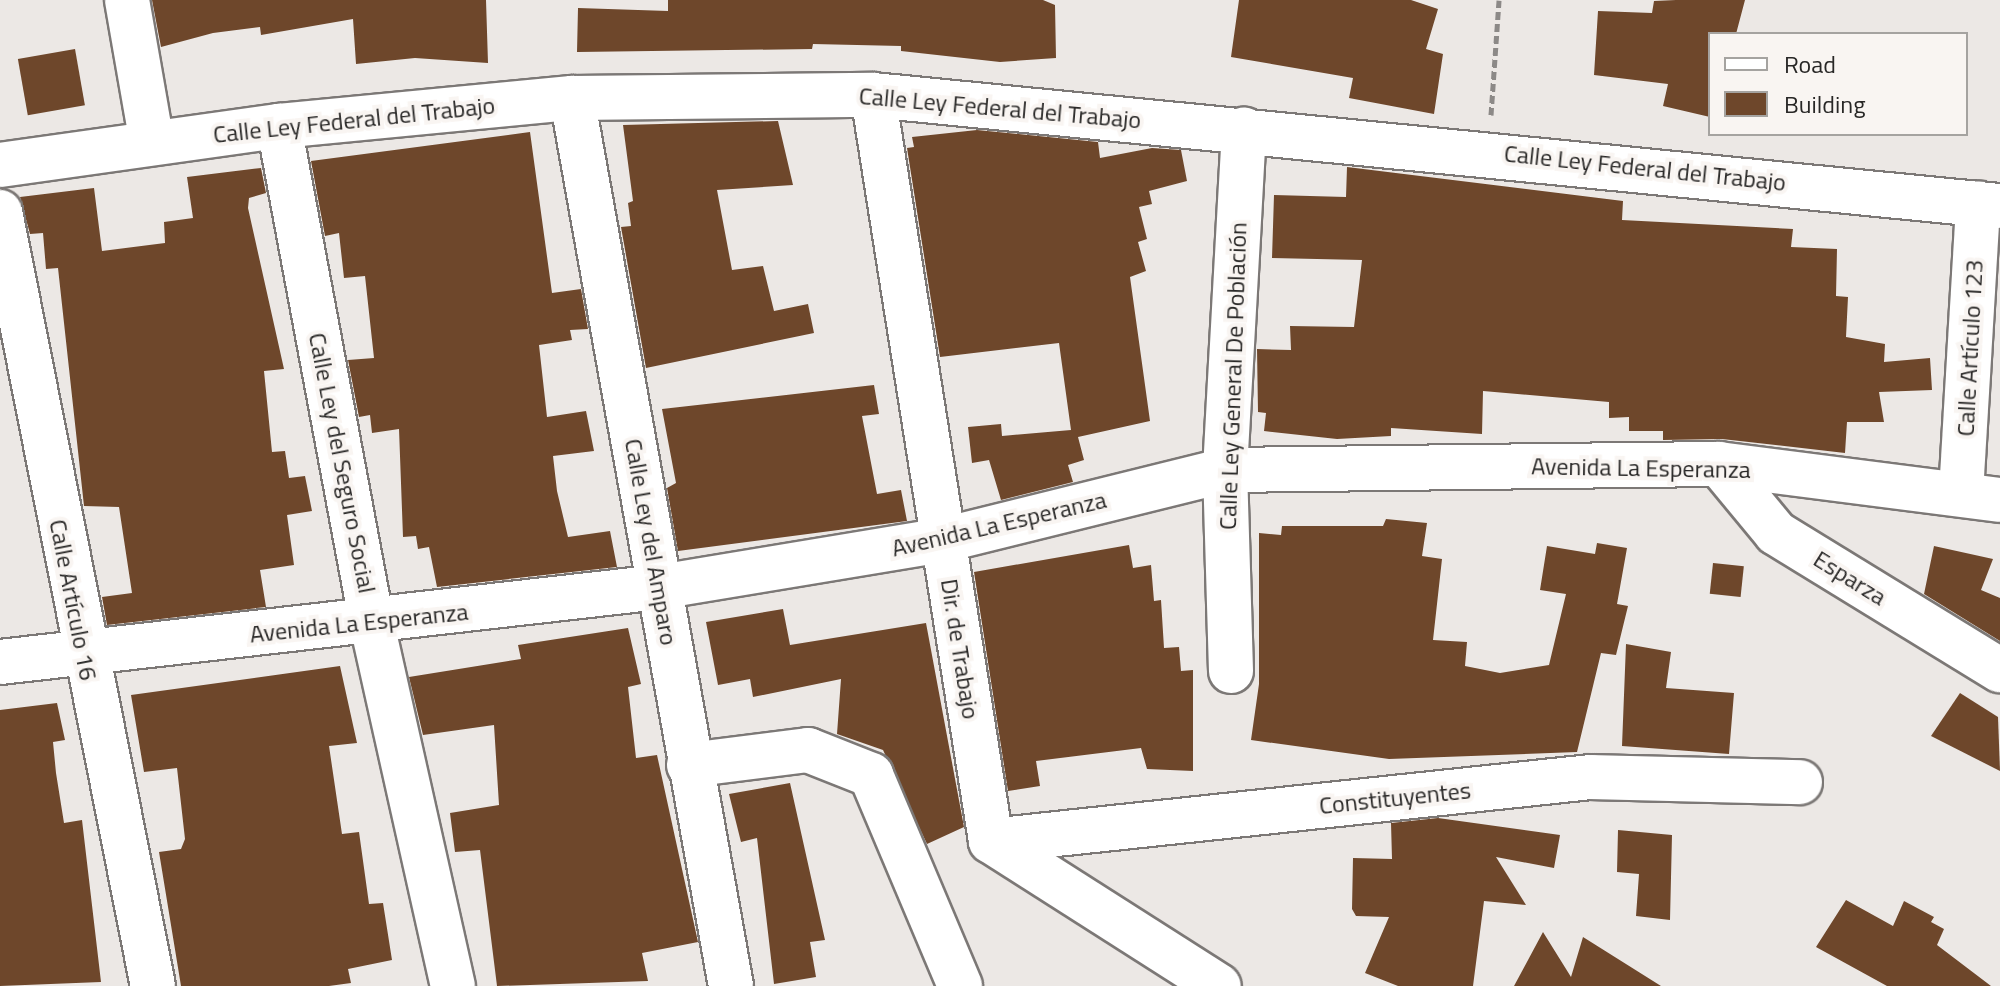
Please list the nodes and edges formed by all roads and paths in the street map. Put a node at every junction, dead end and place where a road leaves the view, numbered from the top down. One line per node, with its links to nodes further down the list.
1 (127, 0): 7 (street)
2 (1499, 0): 8 (path)
3 (873, 95): 4 (street, Calle Ley Federal del Trabajo); 6 (street, Calle Ley Federal del Trabajo); 15 (street, Dir. de Trabajo)
4 (572, 98): 5 (street, Calle Ley Federal del Trabajo); 16 (street, Calle Ley del Amparo)
5 (279, 126): 7 (street, Calle Ley Federal del Trabajo); 17 (street, Calle Ley del Seguro Social)
6 (1244, 130): 8 (street, Calle Ley Federal del Trabajo); 13 (street, Calle Ley General De Población)
7 (152, 143): 9 (street, Calle Ley Federal del Trabajo)
8 (1489, 152): 10 (street, Calle Ley Federal del Trabajo)
9 (0, 165)
10 (1989, 204): 14 (street, Calle Artículo 123)
11 (0, 212): 18 (street, Calle Artículo 16)
12 (1719, 464): 13 (street, Avenida La Esperanza); 14 (street, Avenida La Esperanza); 20 (street, Esparza)
13 (1225, 470): 15 (street, Avenida La Esperanza); 21 (street, Calle Ley General De Población)
14 (1980, 496)
15 (943, 540): 16 (street, Avenida La Esperanza); 24 (street, Dir. de Trabajo)
16 (659, 587): 17 (street, Avenida La Esperanza); 22 (street, Calle Ley del Amparo)
17 (372, 624): 18 (street, Avenida La Esperanza); 26 (street, Calle Ley del Seguro Social)
18 (82, 651): 19 (street, Avenida La Esperanza); 25 (street, Calle Artículo 16)
19 (0, 662)
20 (2000, 670)
21 (1231, 671)
22 (689, 765): 27 (street, Calle Ley del Amparo); 28 (street)
23 (1800, 782): 24 (street, Constituyentes)
24 (991, 841): 29 (street)
25 (153, 986)
26 (453, 986)
27 (731, 986)
28 (960, 986)
29 (1219, 986)

